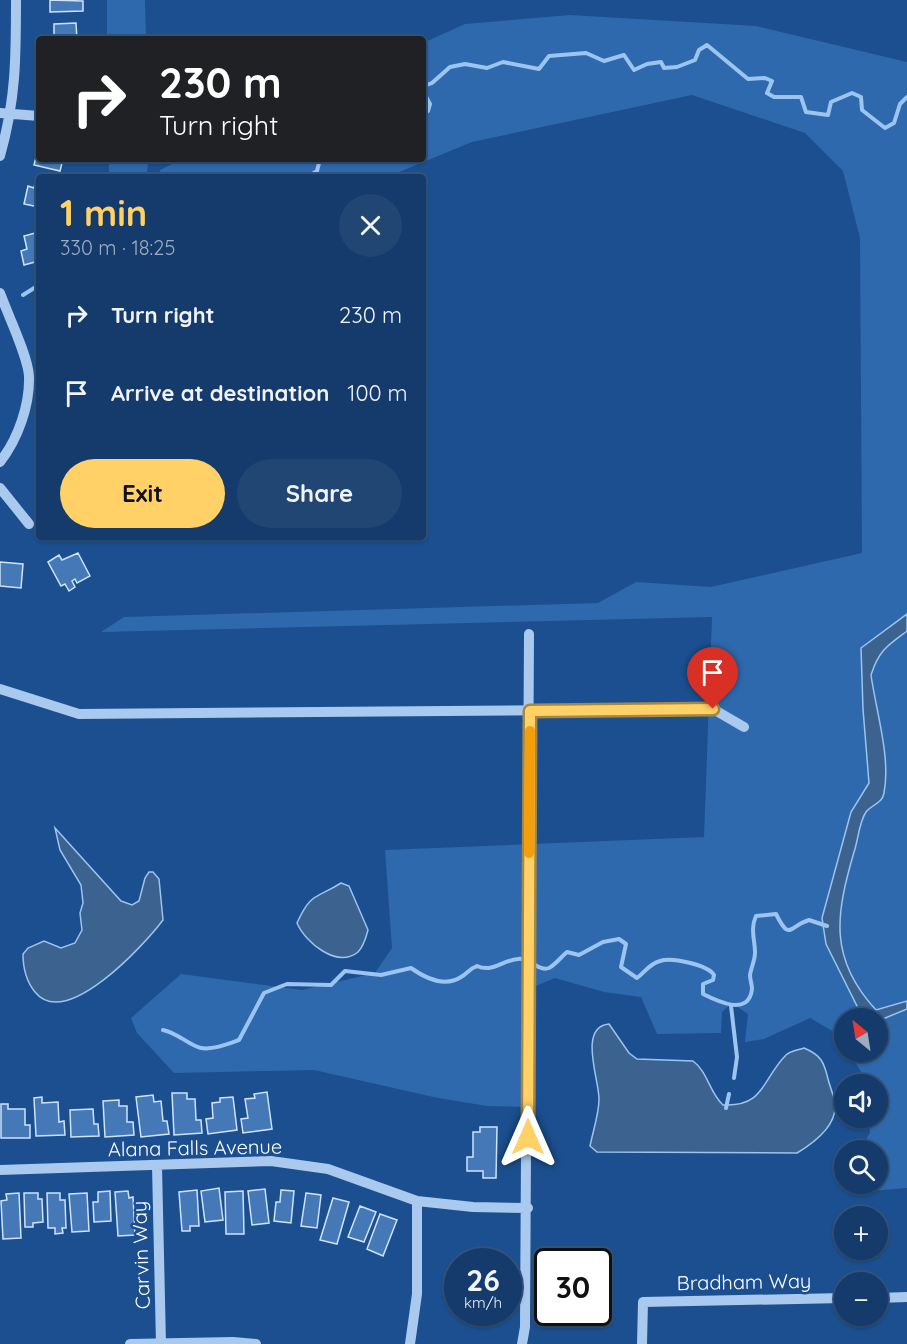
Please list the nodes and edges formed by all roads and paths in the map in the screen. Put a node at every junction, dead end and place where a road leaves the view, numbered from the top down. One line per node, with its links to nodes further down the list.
1 (16, 0): 3 (street)
2 (0, 113): 3 (street)
3 (12, 114): 4 (street); 5 (street)
4 (36, 116)
5 (0, 156)
6 (0, 293): 7 (street)
7 (0, 462)
8 (0, 488): 9 (street)
9 (29, 524)
10 (529, 634): 12 (street)
11 (0, 688): 12 (street)
12 (530, 711): 13 (street); 17 (street)
13 (744, 727)
14 (157, 1166): 15 (street, Alana Falls Avenue); 16 (street, Alana Falls Avenue); 22 (street, Carvin Way)
15 (0, 1170)
16 (417, 1201): 17 (street, Alana Falls Avenue); 24 (street)
17 (528, 1208): 25 (street)
18 (907, 1297): 20 (street)
19 (834, 1298): 26 (street, Bradham Way)
20 (888, 1298)
21 (130, 1344): 22 (street)
22 (162, 1344): 23 (street)
23 (256, 1344)
24 (410, 1344)
25 (522, 1344)
26 (642, 1344)

